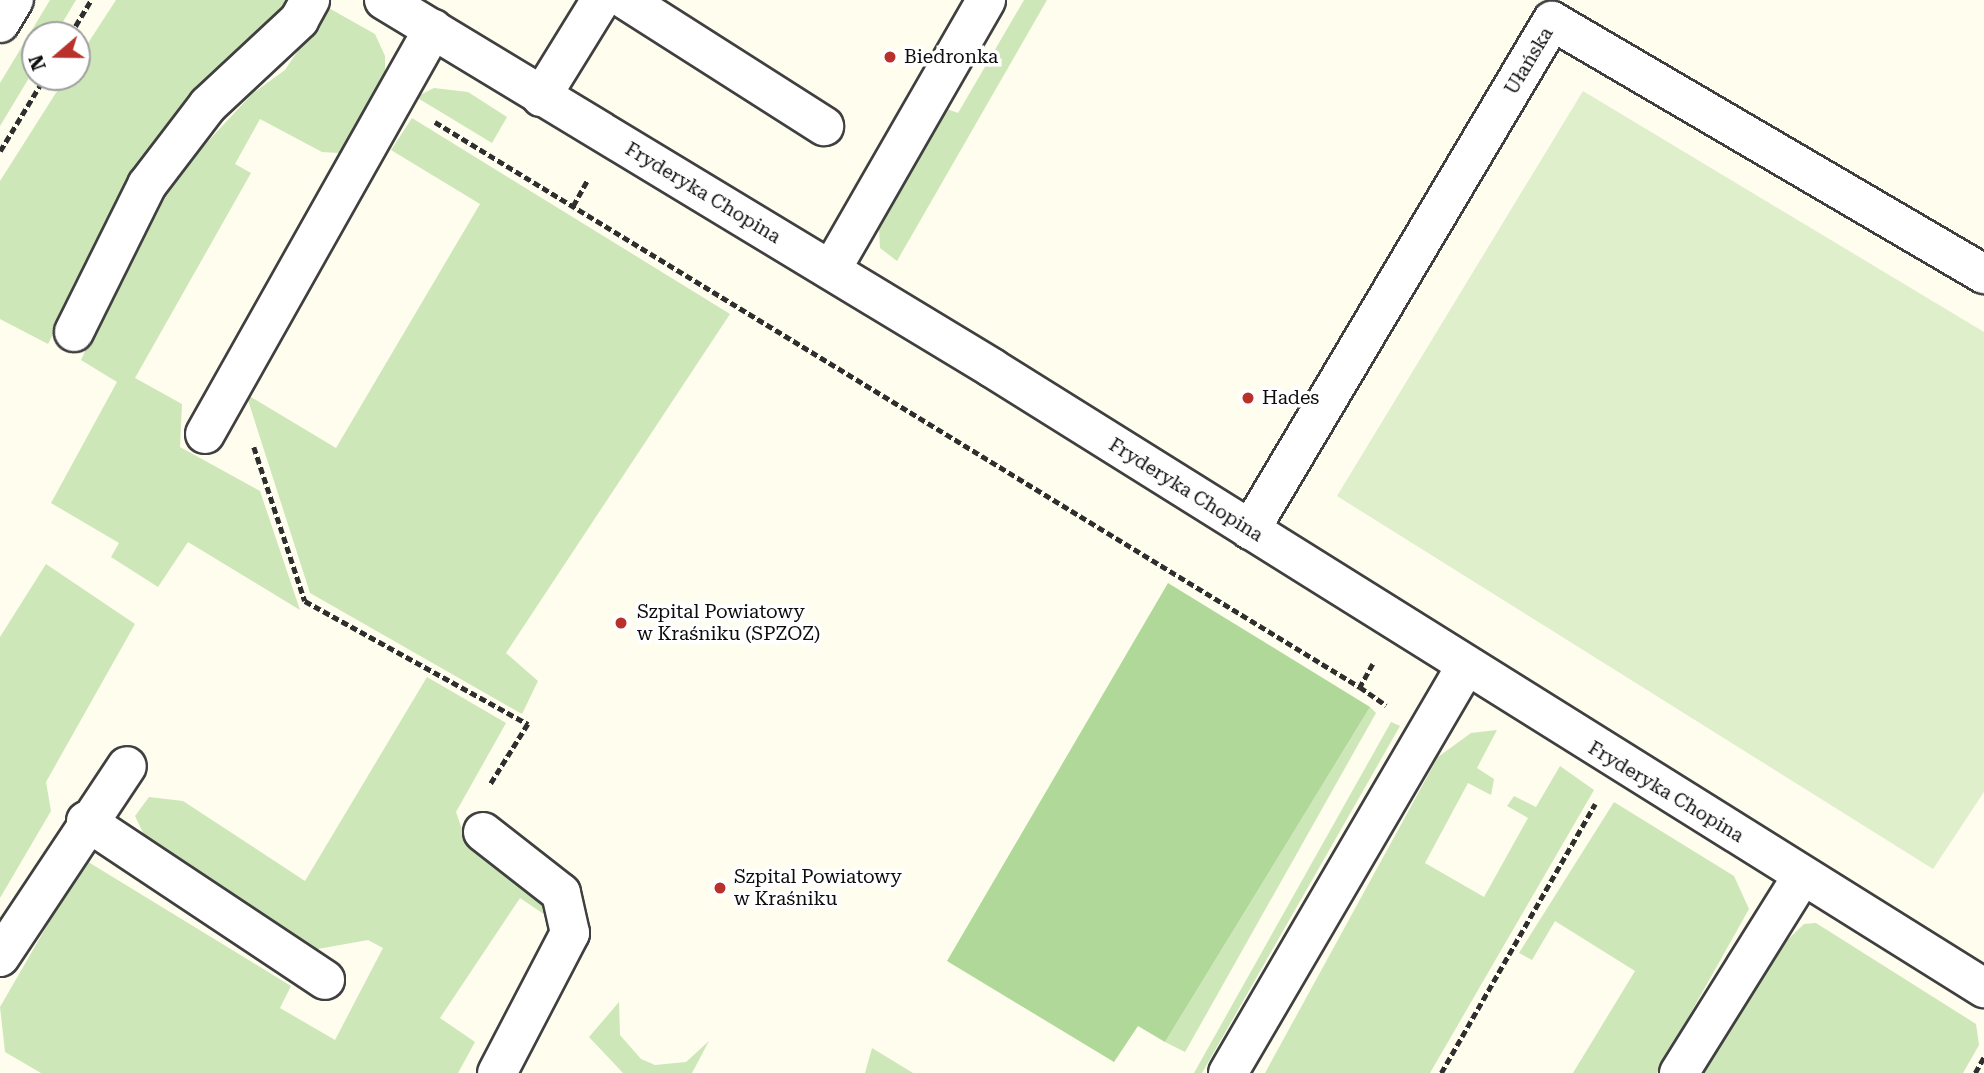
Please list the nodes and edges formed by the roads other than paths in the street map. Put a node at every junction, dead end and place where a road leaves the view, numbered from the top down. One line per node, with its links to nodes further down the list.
1 (13, 0): 7 (street)
2 (310, 0): 13 (street)
3 (384, 0): 8 (street, Fryderyka Chopina)
4 (601, 0): 9 (street)
5 (626, 0): 10 (street)
6 (986, 0): 11 (street)
7 (0, 23)
8 (433, 29): 9 (street, Fryderyka Chopina); 14 (street)
9 (541, 97): 11 (street, Fryderyka Chopina)
10 (824, 126)
11 (831, 270): 15 (street, Fryderyka Chopina)
12 (1984, 274): 15 (street, Ułańska)
13 (74, 332)
14 (205, 434)
15 (1250, 530): 16 (street, Fryderyka Chopina)
16 (1465, 668): 20 (street, Fryderyka Chopina); 25 (street)
17 (127, 766): 18 (street)
18 (86, 821): 21 (street); 22 (street)
19 (483, 832): 24 (street)
20 (1802, 876): 23 (street, Fryderyka Chopina); 26 (street)
21 (0, 957)
22 (325, 980)
23 (1984, 988)
24 (497, 1073)
25 (1228, 1073)
26 (1679, 1073)

